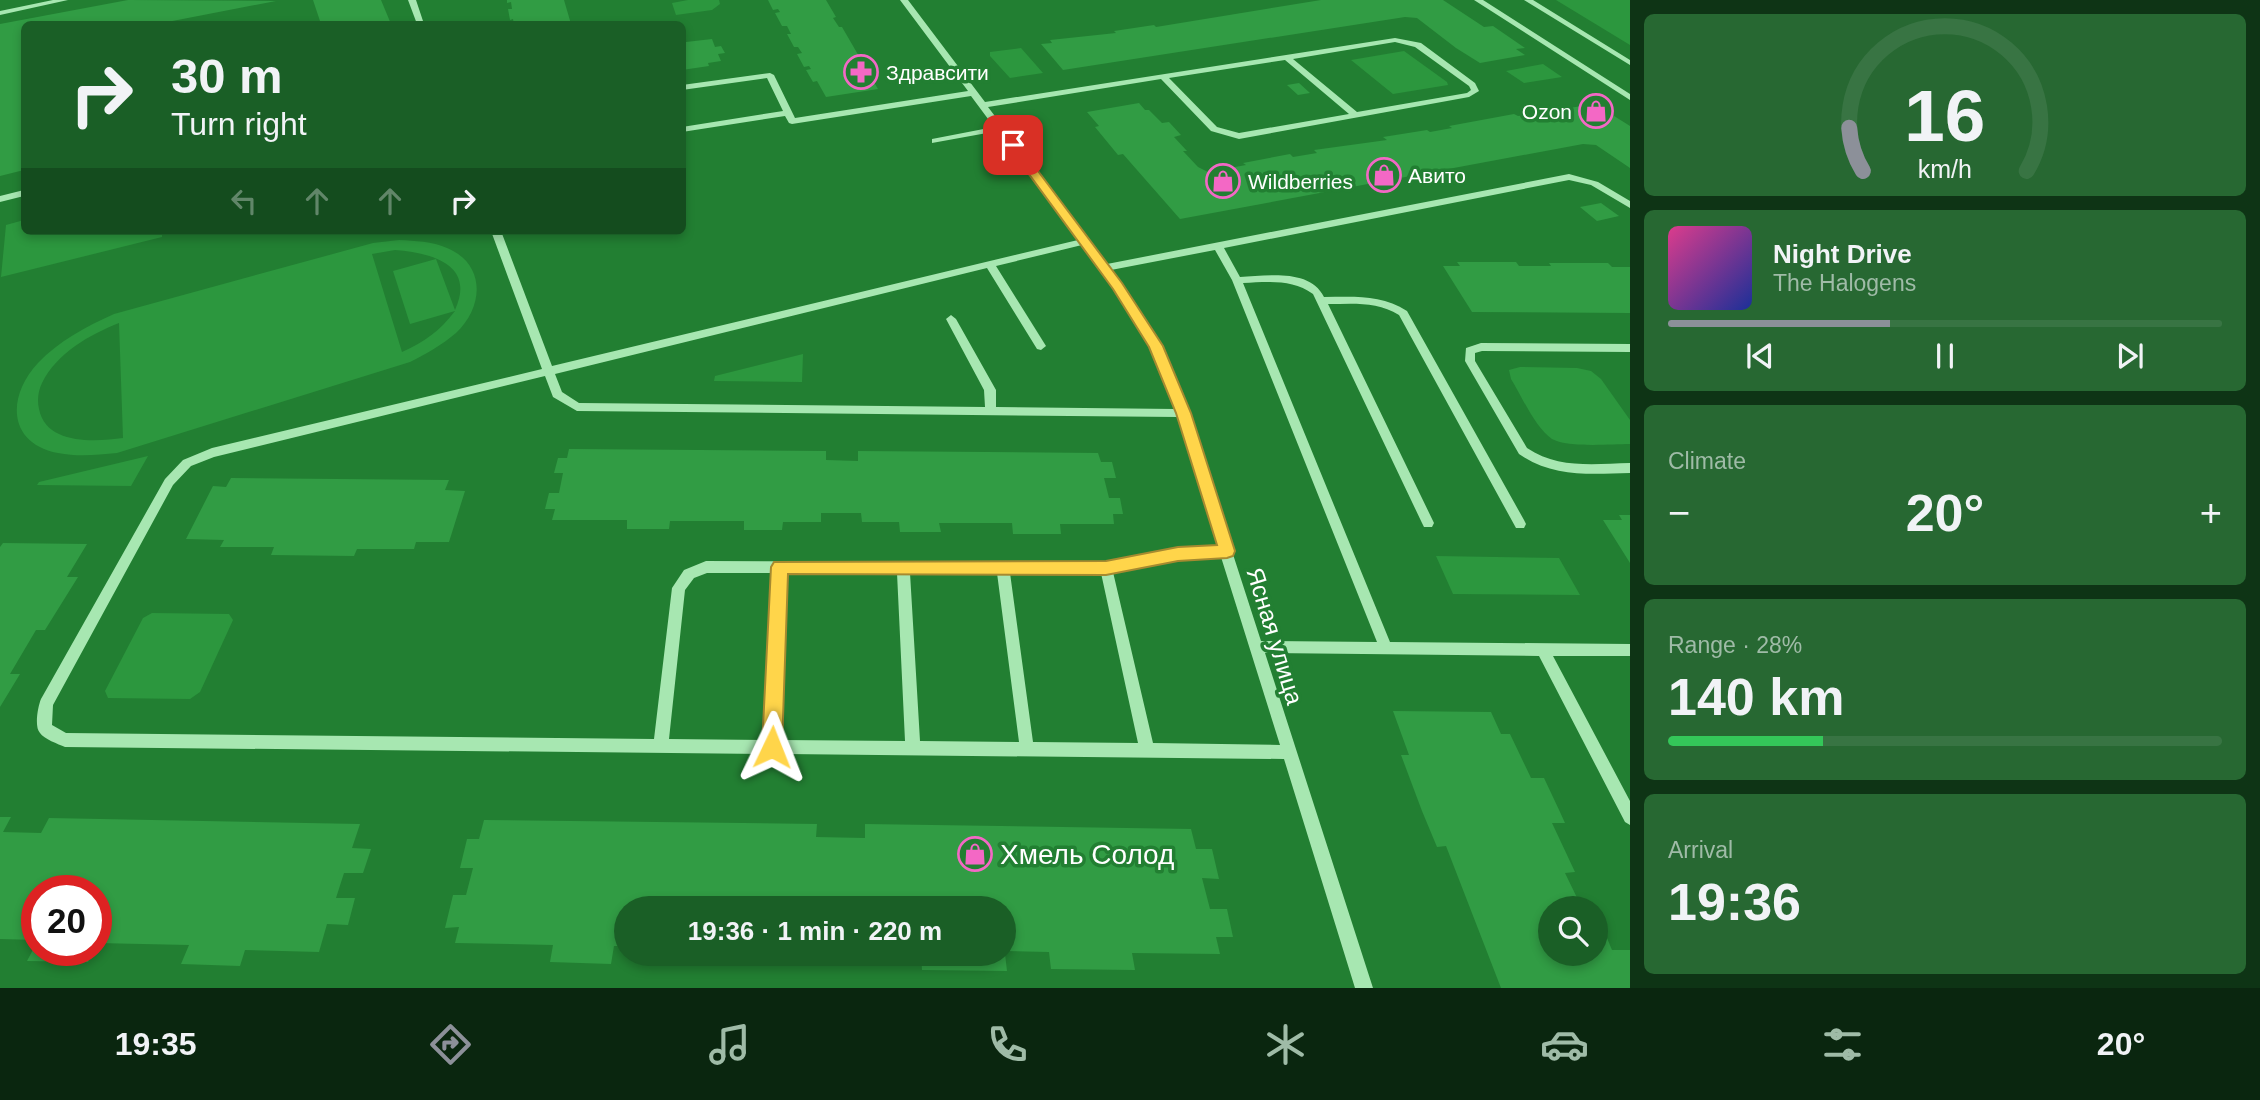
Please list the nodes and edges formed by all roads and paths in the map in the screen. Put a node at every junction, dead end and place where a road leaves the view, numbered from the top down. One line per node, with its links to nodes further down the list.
1 (64, 0): 6 (street)
2 (412, 0): 7 (street)
3 (904, 0): 12 (street, Ясная улица)
4 (1478, 0): 13 (street)
5 (1528, 0): 9 (street)
6 (0, 12)
7 (420, 21)
8 (1286, 57): 10 (lane); 16 (street); 16 (lane)
9 (1630, 63)
10 (1163, 77): 14 (lane); 16 (lane)
11 (686, 87): 15 (street)
12 (974, 93): 14 (street, Ясная улица); 15 (street)
13 (1630, 99)
14 (983, 105): 17 (street, Ясная улица)
15 (788, 113): 18 (street)
16 (1354, 115)
17 (1000, 128): 19 (lane); 24 (street, Ясная улица)
18 (686, 129)
19 (935, 141)
20 (21, 194): 21 (street)
21 (0, 199)
22 (1630, 205): 25 (street)
23 (497, 235): 33 (street)
24 (1085, 241): 26 (street); 27 (street, Ясная улица)
25 (1218, 246): 27 (street); 28 (street)
26 (990, 264): 31 (street); 33 (street)
27 (1105, 268): 35 (street, Ясная улица)
28 (1237, 280): 29 (street); 45 (street)
29 (1321, 300): 37 (street); 38 (street)
30 (951, 320): 34 (street)
31 (1041, 346)
32 (1630, 348): 36 (street)
33 (547, 372): 34 (street); 48 (street)
34 (991, 411): 35 (street)
35 (1184, 413): 39 (street, Ясная улица)
36 (1630, 468)
37 (1428, 523)
38 (1520, 524)
39 (1227, 551): 43 (street); 44 (street, Ясная улица)
40 (780, 567): 41 (street); 48 (street); 49 (street)
41 (903, 567): 42 (street); 50 (street)
42 (1003, 568): 43 (street); 51 (street)
43 (1106, 568): 52 (street)
44 (1256, 647): 45 (street); 53 (street, Ясная улица)
45 (1386, 648): 46 (street)
46 (1543, 650): 47 (street); 54 (street)
47 (1630, 650)
48 (661, 746): 49 (street)
49 (772, 747): 50 (street)
50 (913, 748): 51 (street)
51 (1027, 749): 52 (street)
52 (1147, 751): 53 (street)
53 (1290, 752): 55 (street, Ясная улица)
54 (1630, 817)
55 (1364, 988)

